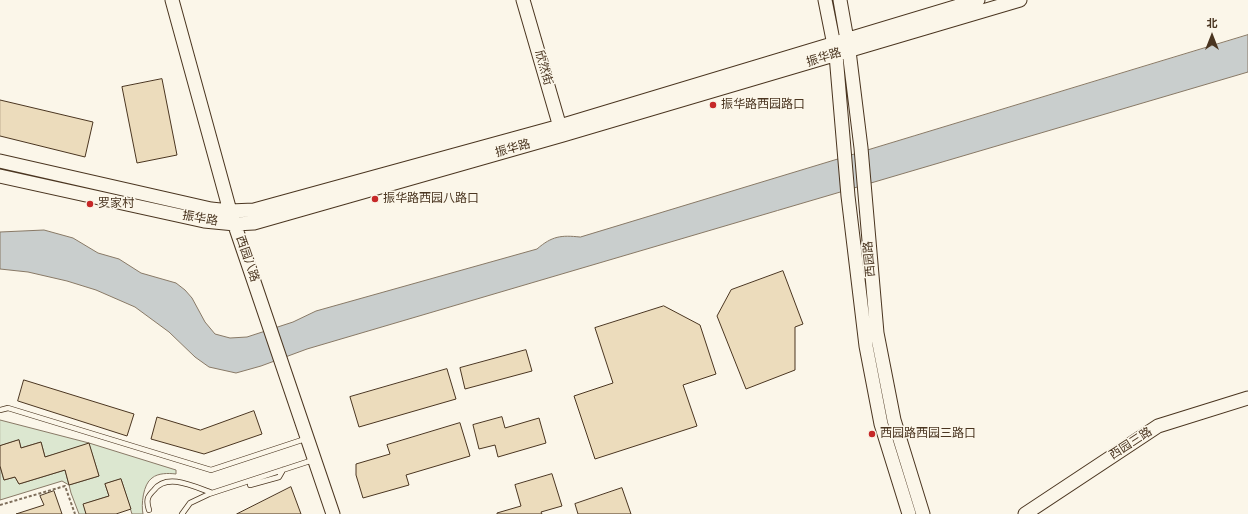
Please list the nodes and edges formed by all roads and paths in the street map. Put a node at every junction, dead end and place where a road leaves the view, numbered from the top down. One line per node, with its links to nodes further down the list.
1 (172, 0): 12 (main road, 西园八路)
2 (523, 0): 9 (main road, 欣然街)
3 (825, 0): 8 (main road, 西园路)
4 (840, 0): 7 (main road, 西园路)
5 (978, 0): 7 (main road, 振华路)
6 (1020, 0): 7 (main road, 振华路)
7 (848, 45): 8 (main road, 振华路); 27 (main road, 西园路)
8 (835, 49): 9 (main road, 振华路); 26 (main road, 西园路)
9 (561, 130): 12 (main road, 振华路); 13 (main road, 振华路)
10 (0, 161): 12 (main road, 振华路)
11 (0, 176): 13 (main road, 振华路)
12 (230, 211): 13 (main road, 西园八路)
13 (235, 224): 16 (main road, 西园八路)
14 (1248, 398): 28 (main road, 西园三路)
15 (0, 410): 16 (lane)
16 (307, 438): 17 (main road, 西园八路)
17 (314, 460): 18 (lane); 25 (main road, 西园八路)
18 (283, 470): 19 (lane); 20 (lane)
19 (250, 485)
20 (212, 493): 22 (lane); 24 (lane)
21 (0, 505): 23 (path)
22 (148, 510)
23 (75, 514)
24 (182, 514)
25 (333, 514)
26 (909, 514)
27 (923, 514)
28 (1025, 514)

